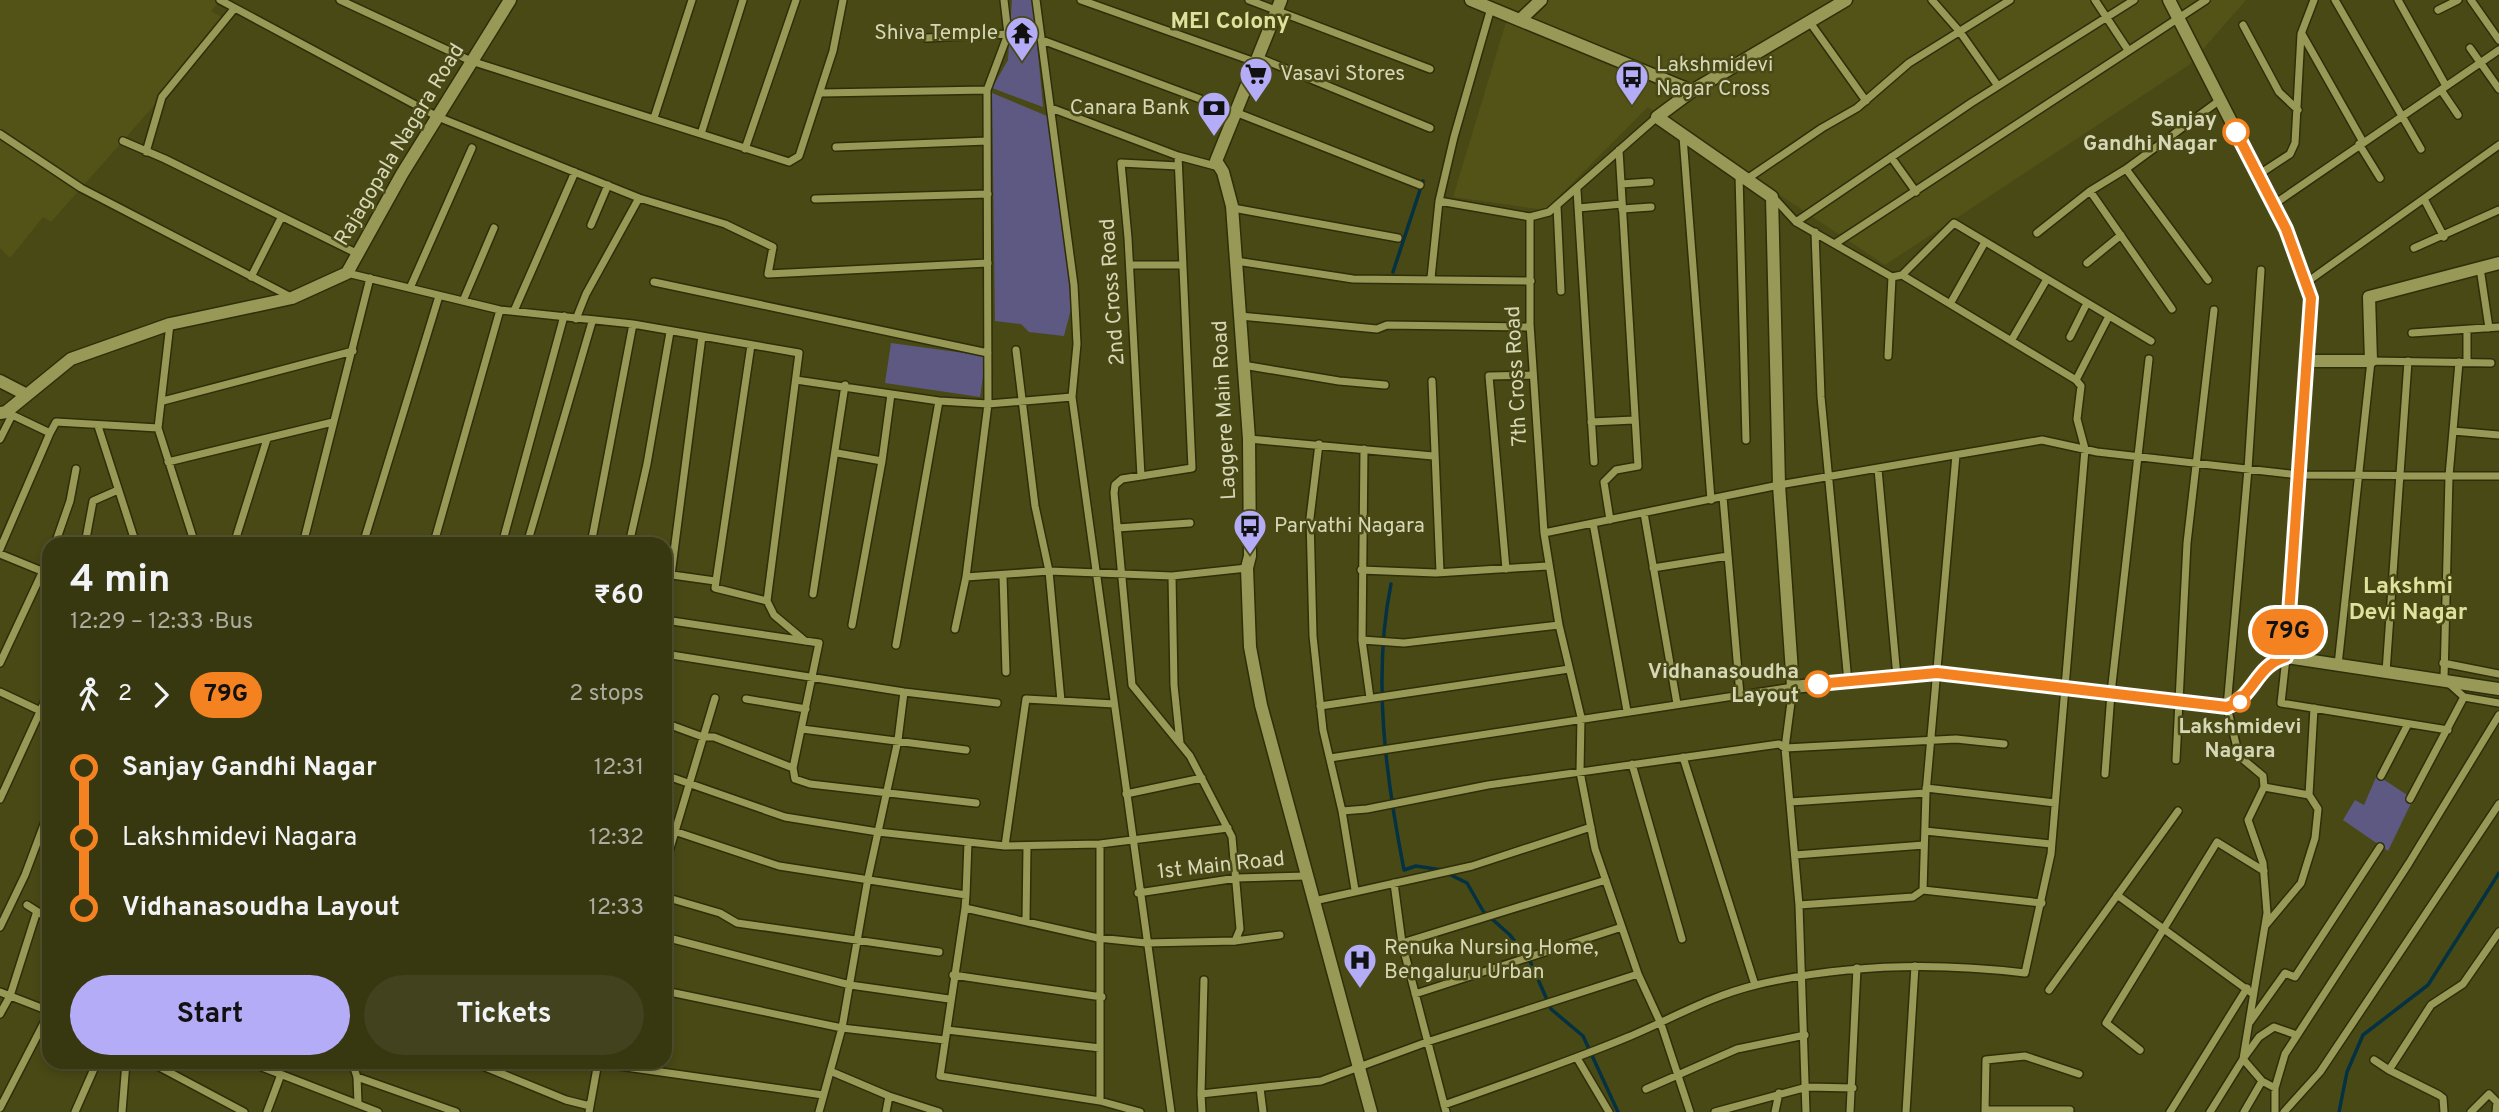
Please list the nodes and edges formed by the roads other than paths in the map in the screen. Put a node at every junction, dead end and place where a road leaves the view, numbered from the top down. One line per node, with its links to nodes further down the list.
1 (220, 0): 28 (street)
2 (340, 0): 45 (street)
3 (510, 0): 45 (street, Rajagopala Nagara Road)
4 (692, 0): 63 (street)
5 (743, 0): 66 (street)
6 (796, 0): 74 (street)
7 (843, 0): 53 (street)
8 (1004, 0): 36 (street)
9 (1036, 0): 39 (street)
10 (1081, 0): 44 (street)
11 (1249, 0): 26 (street)
12 (1471, 0): 27 (street)
13 (1541, 0): 32 (street)
14 (1846, 0): 33 (street)
15 (1932, 0): 35 (street)
16 (2010, 0): 35 (street)
17 (2095, 0): 30 (street)
18 (2134, 0): 30 (street)
19 (2169, 0): 31 (street)
20 (2206, 0): 31 (street)
21 (2314, 0): 37 (street)
22 (2335, 0): 60 (street)
23 (2398, 0): 49 (street)
24 (2458, 0): 29 (street)
25 (2471, 0): 40 (street)
26 (1279, 6): 44 (street, Laggere Main Road); 47 (street)
27 (1491, 7): 32 (street); 99 (street)
28 (234, 9): 61 (street); 77 (street)
29 (2438, 10)
30 (2107, 17): 42 (street); 48 (street)
31 (2178, 18): 42 (street); 54 (street)
32 (1520, 20): 52 (street)
33 (1810, 22): 52 (street); 55 (street)
34 (2243, 24): 57 (street)
35 (1960, 32): 48 (street); 55 (street)
36 (1008, 34): 38 (street); 51 (street)
37 (2301, 34): 57 (street); 70 (street)
38 (926, 38)
39 (1042, 40): 56 (street); 58 (street)
40 (2499, 40)
41 (2469, 48): 46 (street)
42 (2128, 50): 93 (street)
43 (2499, 50): 46 (street)
44 (1256, 59): 58 (street, Laggere Main Road); 64 (street)
45 (471, 61): 61 (street, Rajagopala Nagara Road); 63 (street)
46 (2482, 64): 49 (street); 50 (street)
47 (1430, 69)
48 (1998, 86): 79 (street)
49 (2444, 88): 59 (street); 60 (street)
50 (2499, 89)
51 (987, 90): 53 (street); 69 (street)
52 (1692, 90): 62 (street)
53 (821, 93): 74 (street)
54 (2220, 100): 82 (street); 84 (street)
55 (1866, 101): 85 (street)
56 (1051, 108): 78 (street); 189 (street)
57 (2298, 110): 84 (street)
58 (1235, 111): 81 (street, Laggere Main Road); 90 (street)
59 (2458, 115)
60 (2404, 116): 70 (street); 75 (street)
61 (438, 117): 83 (street); 120 (street, Rajagopala Nagara Road)
62 (1657, 117): 67 (street); 76 (street)
63 (654, 118): 66 (street)
64 (1430, 128)
65 (0, 134): 131 (street)
66 (701, 134): 74 (street)
67 (1683, 137): 85 (street); 231 (street)
68 (123, 141): 77 (street)
69 (988, 142): 72 (street); 94 (street)
70 (2361, 143): 86 (street); 100 (street)
71 (2499, 145): 98 (street)
72 (836, 147)
73 (472, 148): 140 (street)
74 (745, 149)
75 (2421, 149)
76 (1619, 150): 88 (street); 91 (street)
77 (146, 152): 108 (street)
78 (1178, 156): 80 (street); 81 (street)
79 (1891, 157): 93 (street); 109 (street)
80 (1178, 166): 125 (street, 2nd Cross Road); 126 (street)
81 (1220, 167): 104 (street, Laggere Main Road)
82 (2126, 169): 92 (street); 136 (street)
83 (575, 172): 89 (street); 150 (street)
84 (2258, 175): 100 (street)
85 (1743, 176): 95 (street); 206 (street)
86 (2380, 178)
87 (1650, 183): 88 (street)
88 (1621, 184): 102 (street)
89 (608, 185): 96 (street); 110 (street)
90 (1420, 185)
91 (1577, 190): 101 (street); 105 (street)
92 (2090, 191): 113 (street); 114 (street)
93 (1916, 192): 118 (street)
94 (988, 194): 97 (street); 122 (street)
95 (1772, 197): 109 (street); 228 (street)
96 (639, 198): 122 (street); 154 (street)
97 (816, 199)
98 (2424, 199): 115 (street); 139 (street)
99 (1440, 201): 107 (street); 134 (street)
100 (2273, 205): 139 (street)
101 (1557, 206): 107 (street); 141 (street)
102 (1622, 206): 103 (street); 105 (street); 195 (street)
103 (1651, 207)
104 (1233, 208): 116 (street); 121 (street, Laggere Main Road)
105 (1578, 208): 197 (street)
106 (2499, 210): 115 (street)
107 (1530, 217): 137 (street, 7th Cross Road)
108 (281, 218): 120 (street); 131 (street)
109 (1796, 222): 112 (street)
110 (590, 225)
111 (494, 228): 144 (street)
112 (1815, 232): 118 (street); 227 (street)
113 (2037, 233)
114 (2121, 235): 123 (street); 147 (street)
115 (2444, 237): 119 (street)
116 (1398, 238)
117 (1985, 242): 130 (street); 135 (street); 146 (street)
118 (1836, 243): 132 (street)
119 (2414, 248)
120 (358, 254): 129 (street, Rajagopala Nagara Road)
121 (1236, 261): 134 (street); 152 (street, Laggere Main Road)
122 (988, 263): 171 (street)
123 (2087, 263)
124 (2499, 263): 127 (street)
125 (1130, 265): 126 (street); 222 (street, 2nd Cross Road)
126 (1182, 265): 222 (street)
127 (2480, 268): 160 (street); 175 (street)
128 (2261, 270): 220 (street)
129 (347, 273): 133 (street); 143 (street, Rajagopala Nagara Road)
130 (1902, 275): 132 (street); 146 (street)
131 (251, 277): 143 (street)
132 (1892, 277): 172 (street)
133 (370, 278): 140 (street); 170 (street)
134 (1431, 278): 137 (street)
135 (2047, 279): 145 (street); 166 (street)
136 (2208, 280)
137 (1531, 281): 158 (street, 7th Cross Road)
138 (654, 282): 171 (street)
139 (2307, 282): 174 (street)
140 (410, 288): 142 (street)
141 (1561, 291)
142 (439, 296): 144 (street); 244 (street)
143 (292, 298): 156 (street, Rajagopala Nagara Road)
144 (463, 301): 148 (street)
145 (2087, 303): 153 (street); 165 (street)
146 (1950, 304): 166 (street)
147 (2172, 309)
148 (500, 310): 150 (street); 245 (street)
149 (2214, 310): 217 (street)
150 (514, 312): 151 (street)
151 (564, 316): 154 (street); 246 (street)
152 (1240, 316): 158 (street); 179 (street, Laggere Main Road)
153 (2109, 316): 167 (street); 183 (street)
154 (576, 319): 155 (street)
155 (592, 322): 157 (street); 247 (street)
156 (170, 324): 188 (street, Rajagopala Nagara Road); 190 (street)
157 (633, 324): 162 (street); 248 (street)
158 (1530, 327): 180 (street, 7th Cross Road)
159 (2499, 327): 160 (street)
160 (2489, 328): 161 (street)
161 (2467, 330): 163 (street); 177 (street)
162 (670, 332): 164 (street); 249 (street)
163 (2412, 333)
164 (702, 336): 168 (street); 250 (street)
165 (2070, 337)
166 (2011, 341): 183 (street)
167 (2151, 341)
168 (751, 345): 181 (street); 269 (street)
169 (1016, 350): 192 (street)
170 (353, 351): 190 (street); 196 (street)
171 (989, 353): 193 (street)
172 (1888, 356)
173 (2149, 359): 213 (street)
174 (2308, 361): 175 (street); 221 (street)
175 (2371, 361): 176 (street); 223 (street)
176 (2408, 361): 177 (street); 224 (street)
177 (2463, 362): 178 (street); 200 (street)
178 (2491, 363)
179 (1243, 365): 186 (street); 205 (street, Laggere Main Road)
180 (1533, 375): 237 (street, 7th Cross Road); 257 (street)
181 (796, 380): 185 (street); 271 (street)
182 (1432, 380): 212 (street)
183 (2076, 380): 209 (street)
184 (0, 381): 188 (street)
185 (845, 385): 187 (street); 210 (street)
186 (1385, 385)
187 (891, 394): 191 (street); 214 (street)
188 (27, 396): 194 (street, Rajagopala Nagara Road)
189 (1072, 397): 192 (street); 262 (street)
190 (163, 401): 199 (street)
191 (939, 401): 193 (street); 278 (street)
192 (1021, 401): 193 (street); 260 (street)
193 (989, 404): 267 (street)
194 (6, 413): 201 (street); 203 (street)
195 (1634, 421): 197 (street); 233 (street)
196 (333, 422): 204 (street); 243 (street)
197 (1591, 422): 216 (street)
198 (99, 426): 199 (street); 201 (street); 229 (street)
199 (158, 428): 215 (street)
200 (2453, 432): 202 (street); 225 (street)
201 (50, 433): 251 (street)
202 (2499, 435)
203 (0, 439)
204 (267, 439): 215 (street); 242 (street)
205 (1248, 439): 207 (street); 255 (street, Laggere Main Road)
206 (1746, 440)
207 (1319, 444): 208 (street); 310 (street)
208 (1364, 449): 212 (street); 258 (street)
209 (2085, 449): 211 (street); 213 (street); 294 (street)
210 (837, 453): 214 (street); 270 (street)
211 (1956, 455): 218 (street); 286 (street)
212 (1433, 456): 261 (street)
213 (2137, 457): 217 (street); 298 (street)
214 (882, 461): 273 (street)
215 (168, 462): 241 (street)
216 (1594, 462)
217 (2195, 464): 220 (street); 304 (street)
218 (1878, 468): 227 (street); 289 (street)
219 (76, 469): 238 (street)
220 (2248, 469): 221 (street); 311 (street)
221 (2299, 475): 223 (street); 280 (street)
222 (1141, 476): 236 (street)
223 (2357, 476): 224 (street); 283 (street)
224 (2398, 476): 225 (street); 287 (street)
225 (2449, 476): 226 (street); 282 (street)
226 (2499, 476)
227 (1827, 477): 228 (street); 292 (street)
228 (1779, 485): 230 (street); 293 (street)
229 (118, 490): 239 (street); 240 (street)
230 (1723, 497): 231 (street); 253 (street)
231 (1711, 500): 232 (street)
232 (1644, 513): 233 (street); 256 (street)
233 (1610, 520): 235 (street)
234 (1190, 523): 236 (street)
235 (1594, 523): 237 (street); 314 (street)
236 (1118, 528): 265 (street)
237 (1544, 533): 254 (street, 7th Cross Road)
238 (57, 537)
239 (86, 537)
240 (134, 537)
241 (193, 537)
242 (236, 537)
243 (305, 537)
244 (365, 537)
245 (437, 537)
246 (504, 537)
247 (529, 537)
248 (592, 537)
249 (631, 537)
250 (672, 547)
251 (0, 549)
252 (0, 554): 259 (street)
253 (1728, 556): 256 (street); 299 (street)
254 (1547, 566): 257 (street); 274 (street, 7th Cross Road)
255 (1247, 568): 266 (street); 372 (street, Laggere Main Road)
256 (1653, 568): 309 (street)
257 (1506, 569): 261 (street)
258 (1362, 570): 261 (street); 276 (street)
259 (42, 571)
260 (1049, 571): 262 (street); 264 (street); 305 (street)
261 (1440, 572)
262 (1096, 575): 265 (street); 308 (street)
263 (672, 576): 269 (street)
264 (1003, 576): 267 (street); 285 (street)
265 (1122, 576): 266 (street); 326 (street)
266 (1171, 576): 326 (street)
267 (966, 577): 275 (street)
268 (42, 581): 281 (street)
269 (715, 581): 271 (street)
270 (813, 594)
271 (767, 601): 277 (street)
272 (672, 621): 277 (street)
273 (852, 625)
274 (1559, 625): 276 (street); 284 (street, 7th Cross Road)
275 (955, 629)
276 (1362, 640): 302 (street)
277 (805, 641): 290 (street)
278 (896, 645)
279 (672, 655): 290 (street)
280 (2286, 657): 283 (street); 311 (street); 312 (street)
281 (0, 663)
282 (2443, 663): 288 (street); 291 (street)
283 (2338, 665): 287 (street)
284 (1569, 669): 302 (street); 317 (street, 7th Cross Road)
285 (1006, 672)
286 (1937, 673): 289 (street); 294 (street); 325 (street)
287 (2386, 673): 291 (street)
288 (2499, 674)
289 (1897, 677): 292 (street)
290 (812, 678): 297 (street); 313 (street)
291 (2444, 679): 295 (street); 300 (street)
292 (1849, 683): 293 (street)
293 (1793, 687): 299 (street); 328 (street)
294 (2066, 688): 298 (street); 350 (street)
295 (2499, 689)
296 (0, 692): 315 (street)
297 (904, 692): 306 (street); 324 (street)
298 (2110, 693): 304 (street); 336 (street)
299 (1740, 695): 309 (street)
300 (2465, 697): 307 (street); 322 (street)
301 (715, 698): 323 (street)
302 (1370, 698): 310 (street)
303 (746, 699): 313 (street)
304 (2178, 699): 311 (street); 332 (street)
305 (1061, 701): 308 (street); 367 (street)
306 (997, 703)
307 (2499, 703)
308 (1114, 704): 344 (street)
309 (1676, 704): 314 (street)
310 (1320, 706): 331 (street)
311 (2227, 707): 341 (street)
312 (2314, 708): 319 (street); 345 (street)
313 (806, 709): 321 (street)
314 (1627, 711): 317 (street)
315 (42, 713)
316 (2499, 715): 430 (street)
317 (1581, 717): 331 (street); 335 (street, 7th Cross Road)
318 (42, 720): 346 (street)
319 (2408, 724): 322 (street); 337 (street)
320 (672, 726): 323 (street)
321 (802, 729): 324 (street); 334 (street)
322 (2448, 730): 347 (street)
323 (704, 737): 334 (street); 340 (street)
324 (898, 740): 329 (street); 343 (street)
325 (1931, 740): 327 (street); 328 (street); 342 (street)
326 (1180, 743): 339 (street)
327 (2004, 744)
328 (1785, 748): 330 (street); 348 (street)
329 (966, 750)
330 (1683, 757): 333 (street); 413 (street)
331 (1330, 758): 352 (street)
332 (2176, 760)
333 (1632, 764): 335 (street); 399 (street)
334 (793, 768): 343 (street)
335 (1580, 772): 352 (street); 354 (street, 7th Cross Road)
336 (2105, 774)
337 (2381, 776)
338 (672, 777): 340 (street)
339 (1202, 778): 344 (street); 355 (street)
340 (690, 783): 359 (street); 360 (street)
341 (2264, 787): 345 (street); 371 (street)
342 (1926, 790): 348 (street); 350 (street); 358 (street)
343 (887, 791): 349 (street); 359 (street)
344 (1126, 794): 361 (street)
345 (2309, 795): 393 (street)
346 (0, 799)
347 (2410, 799)
348 (1790, 802): 370 (street)
349 (976, 803)
350 (2055, 803): 364 (street)
351 (2499, 804): 495 (street)
352 (1342, 811): 377 (street)
353 (2178, 811): 381 (street)
354 (1591, 827): 375 (street, 7th Cross Road); 376 (street)
355 (1228, 828): 361 (street); 374 (street)
356 (42, 829): 391 (street)
357 (672, 831): 360 (street)
358 (1925, 831): 364 (street); 366 (street)
359 (878, 832): 362 (street); 373 (street)
360 (676, 833): 365 (street); 373 (street)
361 (1132, 841): 363 (street); 379 (street)
362 (968, 842): 367 (street); 380 (street)
363 (1100, 844): 368 (street); 397 (street)
364 (2051, 844): 384 (street)
365 (672, 845)
366 (1924, 845): 370 (street); 378 (street)
367 (1005, 846): 368 (street)
368 (1027, 847): 390 (street)
369 (2380, 847): 426 (street)
370 (1795, 855): 386 (street)
371 (2264, 871): 393 (street); 394 (street)
372 (1307, 876): 374 (street, 1st Main Road); 383 (street, Laggere Main Road)
373 (868, 878): 380 (street); 401 (street)
374 (1237, 878): 379 (street, 1st Main Road); 400 (street)
375 (1606, 880): 392 (street, 7th Cross Road); 403 (street)
376 (1394, 883): 377 (street); 403 (street)
377 (1355, 890): 383 (street)
378 (1923, 890): 384 (street); 386 (street)
379 (1138, 893): 402 (street)
380 (966, 895): 387 (street)
381 (2117, 895): 394 (street); 414 (street)
382 (672, 899): 401 (street)
383 (1314, 901): 438 (street, Laggere Main Road)
384 (2042, 903): 406 (street)
385 (27, 905): 388 (street)
386 (1800, 905): 410 (street)
387 (965, 908): 390 (street); 409 (street)
388 (37, 911): 389 (street); 419 (street)
389 (42, 914)
390 (1026, 921): 397 (street)
391 (0, 927)
392 (1622, 927): 408 (street, 7th Cross Road); 418 (street)
393 (2265, 927): 415 (street)
394 (2162, 928): 415 (street); 434 (street)
395 (2499, 932): 404 (street)
396 (1280, 935): 400 (street)
397 (1098, 938): 402 (street); 420 (street)
398 (672, 939): 412 (street)
399 (1682, 939)
400 (1234, 941): 402 (street)
401 (858, 942): 405 (street); 412 (street)
402 (1146, 943): 480 (street)
403 (1402, 943): 418 (street)
404 (2496, 944): 447 (street)
405 (939, 951)
406 (1915, 966): 407 (street); 490 (street)
407 (1857, 968): 410 (street); 456 (street)
408 (1638, 974): 424 (street, 7th Cross Road); 432 (street)
409 (953, 975): 420 (street); 421 (street)
410 (1801, 976): 413 (street); 429 (street)
411 (1204, 980): 460 (street)
412 (850, 985): 421 (street); 427 (street)
413 (1755, 985): 424 (street)
414 (2049, 990)
415 (2250, 991): 426 (street); 491 (street)
416 (0, 992): 419 (street)
417 (672, 992): 427 (street)
418 (1415, 994): 432 (street)
419 (10, 996): 422 (street); 423 (street)
420 (1102, 997): 433 (street)
421 (949, 999): 428 (street)
422 (42, 1009)
423 (0, 1014)
424 (1661, 1024): 435 (street); 450 (street, 7th Cross Road)
425 (42, 1026): 465 (street)
426 (2248, 1026): 436 (street)
427 (842, 1028): 431 (street); 448 (street)
428 (947, 1030): 431 (street); 433 (street)
429 (1805, 1035): 450 (street); 454 (street)
430 (2297, 1035): 436 (street); 457 (street)
431 (945, 1040): 463 (street)
432 (1427, 1042): 438 (street); 466 (street)
433 (1100, 1048): 463 (street)
434 (2140, 1050)
435 (1577, 1058): 466 (street); 484 (street)
436 (2243, 1059): 453 (street); 492 (street)
437 (2374, 1060): 447 (street)
438 (1359, 1068): 455 (street); 483 (street, Laggere Main Road)
439 (94, 1069): 470 (street)
440 (125, 1069): 471 (street)
441 (163, 1069): 472 (street)
442 (263, 1069): 451 (street)
443 (355, 1069): 452 (street)
444 (490, 1069): 467 (street)
445 (597, 1069): 467 (street)
446 (640, 1069): 461 (street)
447 (2389, 1070): 496 (street)
448 (830, 1071): 461 (street); 462 (street)
449 (2080, 1074): 469 (street)
450 (1677, 1075): 458 (street); 485 (street, 7th Cross Road)
451 (280, 1077): 464 (street); 473 (street)
452 (358, 1077): 464 (street); 475 (street)
453 (2262, 1081): 457 (street); 493 (street)
454 (1807, 1087): 456 (street); 459 (street); 488 (street)
455 (1260, 1088): 460 (street); 482 (street)
456 (1853, 1088): 489 (street)
457 (2275, 1088): 494 (street)
458 (1646, 1089)
459 (1779, 1093): 486 (street); 487 (street)
460 (1201, 1094): 481 (street)
461 (823, 1095): 476 (street)
462 (889, 1096): 477 (street); 478 (street)
463 (1100, 1101): 479 (street)
464 (359, 1103): 474 (street)
465 (0, 1108)
466 (1445, 1108)
467 (589, 1109)
468 (2070, 1110): 469 (street)
469 (1984, 1111)
470 (75, 1112)
471 (122, 1112)
472 (244, 1112)
473 (267, 1112)
474 (378, 1112)
475 (456, 1112)
476 (819, 1112)
477 (886, 1112)
478 (939, 1112)
479 (1140, 1112)
480 (1171, 1112)
481 (1202, 1112)
482 (1263, 1112)
483 (1371, 1112)
484 (1609, 1112)
485 (1690, 1112)
486 (1715, 1112)
487 (1775, 1112)
488 (1806, 1112)
489 (1850, 1112)
490 (1906, 1112)
491 (2170, 1112)
492 (2210, 1112)
493 (2244, 1112)
494 (2275, 1112)
495 (2284, 1112)
496 (2444, 1112)
497 (2470, 1112): 498 (street)
498 (2496, 1112)

